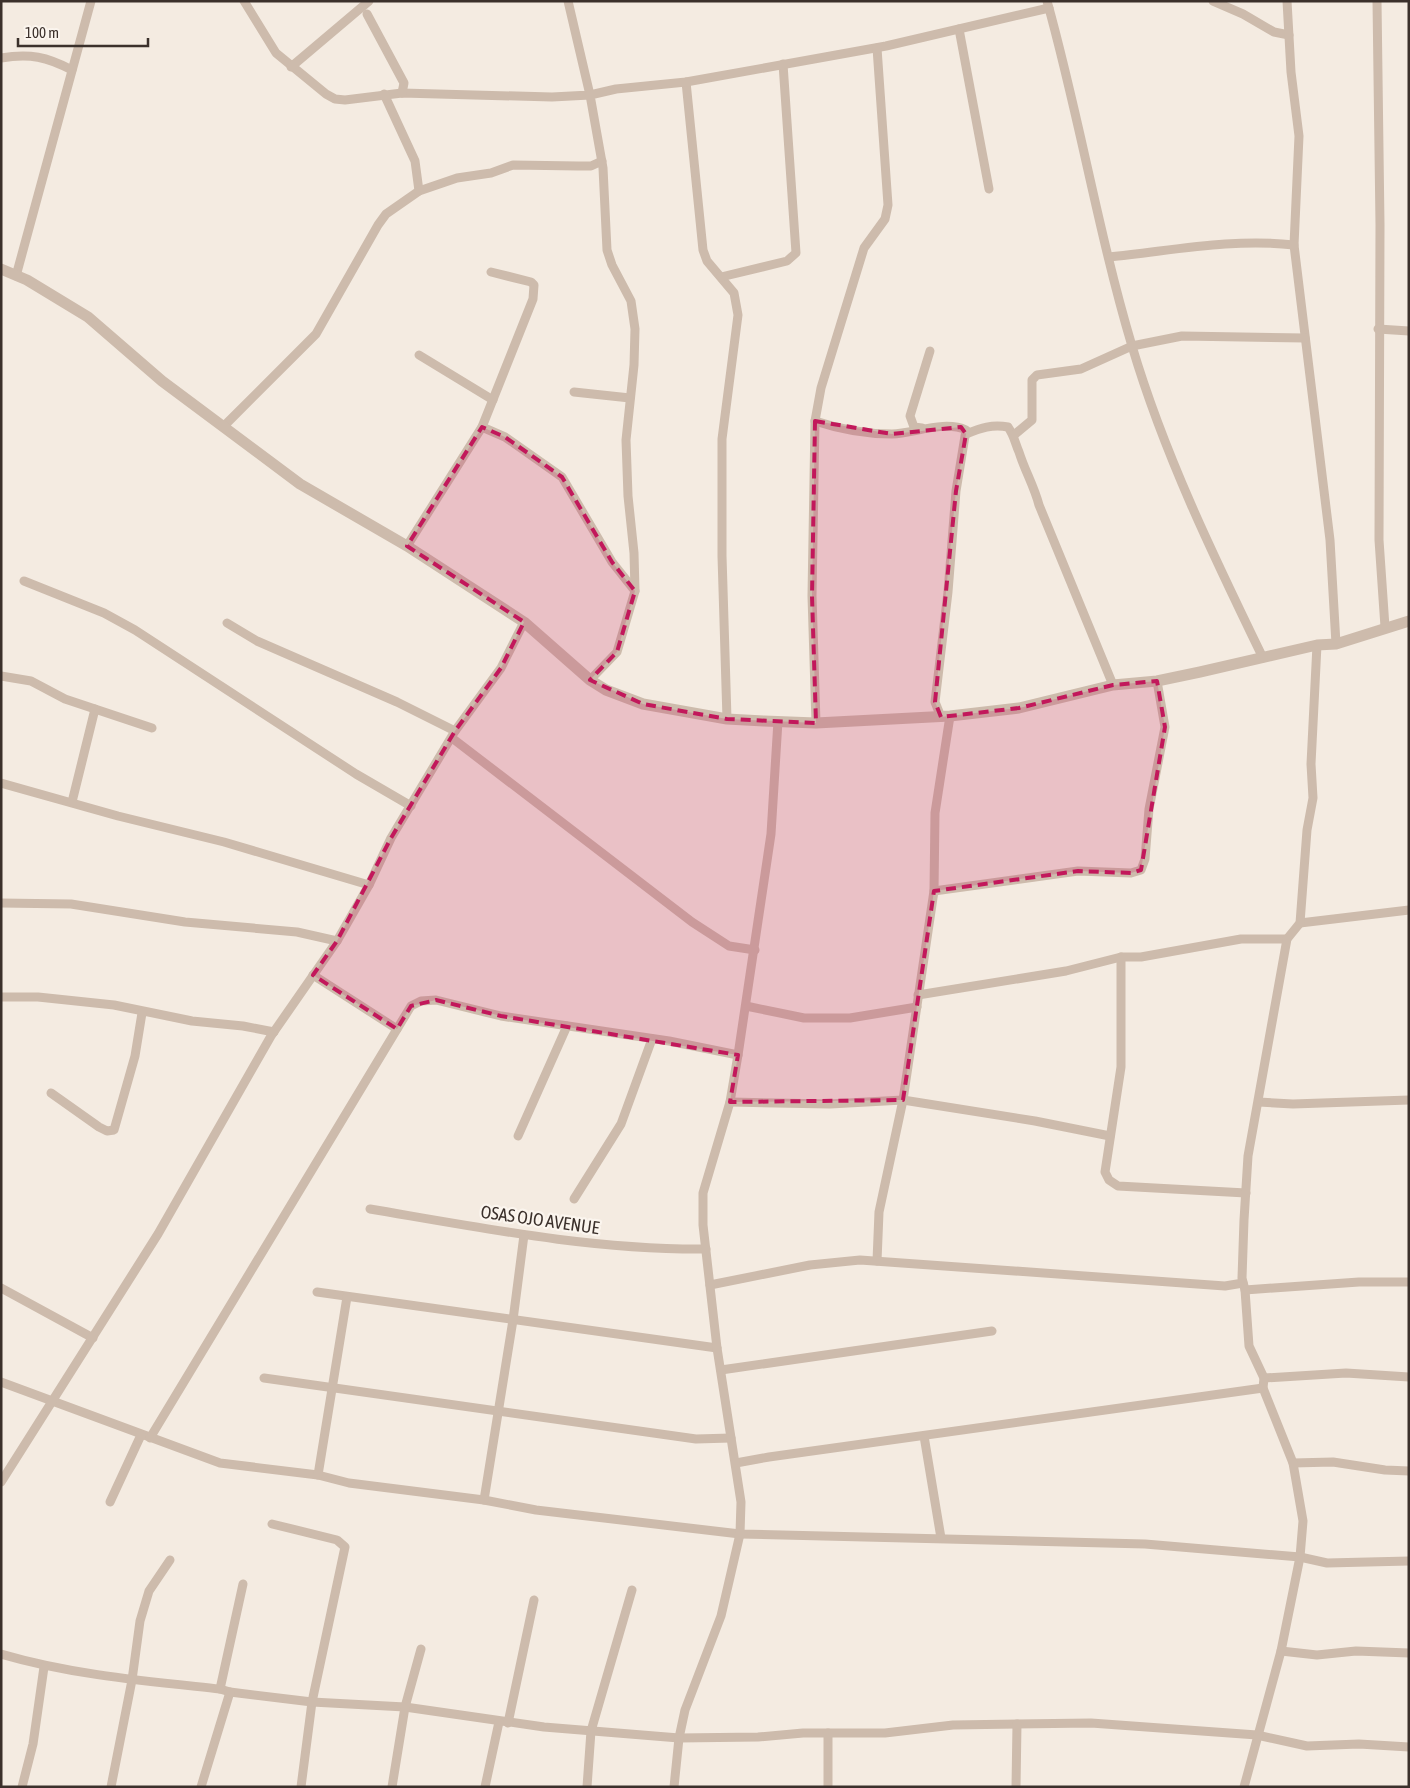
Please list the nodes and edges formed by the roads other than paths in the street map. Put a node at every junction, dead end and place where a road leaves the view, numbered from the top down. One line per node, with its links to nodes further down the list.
1 (91, 1): 15 (street)
2 (244, 1): 14 (street)
3 (568, 1): 19 (street)
4 (1213, 1): 10 (street)
5 (1287, 1): 10 (street)
6 (1377, 1): 29 (street)
7 (1048, 4): 9 (street); 24 (street)
8 (366, 5): 14 (street); 17 (street)
9 (959, 29): 11 (street); 21 (street)
10 (1289, 35): 23 (street)
11 (877, 48): 13 (street); 38 (street)
12 (1, 58): 15 (street)
13 (783, 64): 16 (street); 28 (street)
14 (291, 67): 18 (street)
15 (72, 70): 27 (street)
16 (686, 82): 19 (street); 28 (street)
17 (402, 93): 18 (street); 19 (street)
18 (384, 94): 22 (street)
19 (590, 95): 20 (street)
20 (602, 162): 22 (street); 36 (street)
21 (989, 189)
22 (419, 191): 39 (street)
23 (1294, 245): 24 (street); 31 (street)
24 (1109, 257): 32 (street)
25 (1, 269): 27 (street)
26 (491, 272): 37 (street)
27 (16, 276): 39 (street)
28 (721, 277): 60 (street)
29 (1378, 330): 30 (street); 50 (street)
30 (1409, 331)
31 (1305, 338): 32 (street); 51 (street)
32 (1132, 346): 43 (street); 53 (street)
33 (930, 351): 41 (street)
34 (419, 355): 37 (street)
35 (574, 392): 36 (street)
36 (630, 398): 46 (street)
37 (493, 400): 40 (street)
38 (815, 421): 41 (street); 62 (street)
39 (224, 426): 44 (street)
40 (482, 427): 44 (street); 46 (street)
41 (930, 429): 42 (street)
42 (966, 434): 43 (street); 59 (street)
43 (1014, 435): 57 (street)
44 (407, 546): 49 (street)
45 (24, 580): 67 (street)
46 (635, 591): 55 (street)
47 (1409, 620): 50 (street)
48 (228, 622): 64 (street)
49 (524, 622): 55 (street); 64 (street)
50 (1385, 627): 51 (street)
51 (1336, 644): 52 (street)
52 (1317, 645): 53 (street); 72 (street)
53 (1263, 658): 56 (street)
54 (1, 676): 58 (street)
55 (590, 680): 60 (street)
56 (1157, 681): 57 (street); 69 (street)
57 (1114, 685): 59 (street)
58 (95, 709): 63 (street); 66 (street)
59 (946, 716): 62 (street); 69 (street)
60 (727, 719): 61 (street)
61 (778, 721): 62 (street); 75 (street)
62 (816, 723)
63 (152, 728)
64 (454, 734): 67 (street); 75 (street)
65 (1, 783): 66 (street)
66 (72, 802): 68 (street)
67 (411, 806): 68 (street)
68 (369, 885): 74 (street)
69 (934, 890): 78 (street)
70 (1, 903): 74 (street)
71 (1409, 910): 72 (street)
72 (1300, 923): 73 (street)
73 (1287, 939): 76 (street); 92 (street)
74 (337, 941): 77 (street)
75 (755, 950): 80 (street)
76 (1121, 957): 78 (street); 94 (street)
77 (313, 975): 84 (street); 85 (street)
78 (918, 995): 81 (street)
79 (1, 997): 82 (street)
80 (746, 1006): 81 (street); 87 (street)
81 (918, 1007): 89 (street)
82 (142, 1013): 85 (street); 88 (street)
83 (567, 1026): 84 (street); 86 (street); 93 (street)
84 (397, 1028): 122 (street)
85 (274, 1032): 109 (street)
86 (652, 1039): 87 (street); 96 (street)
87 (738, 1056): 91 (street)
88 (51, 1093)
89 (904, 1100): 91 (street); 94 (street); 100 (street)
90 (1409, 1100): 92 (street)
91 (730, 1102): 99 (street)
92 (1259, 1102): 95 (street)
93 (518, 1136)
94 (1110, 1136): 95 (street)
95 (1246, 1193): 103 (street)
96 (574, 1199)
97 (370, 1209): 98 (street, OSAS OJO AVENUE)
98 (524, 1235): 99 (street, OSAS OJO AVENUE); 107 (street)
99 (706, 1249): 102 (street)
100 (877, 1260): 102 (street); 103 (street)
101 (1409, 1282): 103 (street)
102 (710, 1285): 110 (street)
103 (1244, 1287): 113 (street)
104 (1, 1288): 109 (street)
105 (317, 1292): 106 (street)
106 (347, 1297): 107 (street); 117 (street)
107 (513, 1320): 110 (street); 119 (street)
108 (992, 1331): 111 (street)
109 (93, 1338): 118 (street)
110 (717, 1348): 111 (street)
111 (721, 1370): 123 (street)
112 (264, 1378): 117 (street)
113 (1264, 1378): 114 (street); 116 (street)
114 (1409, 1378)
115 (1, 1382): 118 (street)
116 (1263, 1388): 121 (street); 125 (street)
117 (332, 1389): 119 (street); 127 (street)
118 (54, 1401): 120 (street); 128 (street)
119 (499, 1412): 123 (street); 129 (street)
120 (141, 1435): 122 (street); 130 (street)
121 (924, 1436): 124 (street); 133 (street)
122 (150, 1438): 127 (street)
123 (731, 1438): 124 (street)
124 (736, 1463): 132 (street)
125 (1293, 1463): 126 (street); 134 (street)
126 (1409, 1471)
127 (318, 1475): 129 (street)
128 (1, 1482)
129 (484, 1500): 132 (street)
130 (110, 1502)
131 (272, 1524): 148 (street)
132 (740, 1534): 133 (street); 155 (street)
133 (941, 1538): 134 (street)
134 (1300, 1557): 136 (street); 141 (street)
135 (170, 1560): 145 (street)
136 (1409, 1561)
137 (243, 1584): 146 (street)
138 (632, 1590): 152 (street)
139 (534, 1600): 150 (street)
140 (422, 1649): 149 (street)
141 (1281, 1651): 142 (street); 154 (street)
142 (1409, 1653)
143 (2, 1656): 144 (street)
144 (44, 1667): 145 (street); 157 (street)
145 (132, 1680): 146 (street); 158 (street)
146 (220, 1689): 147 (street)
147 (230, 1692): 148 (street); 159 (street)
148 (312, 1702): 149 (street); 160 (street)
149 (405, 1707): 150 (street); 161 (street)
150 (503, 1723): 152 (street); 162 (street)
151 (1017, 1724): 153 (street); 154 (street); 166 (street)
152 (591, 1731): 155 (street); 163 (street)
153 (828, 1733): 155 (street); 165 (street)
154 (1257, 1735): 156 (street); 167 (street)
155 (679, 1738): 164 (street)
156 (1409, 1747)
157 (22, 1787)
158 (112, 1787)
159 (201, 1787)
160 (301, 1787)
161 (392, 1787)
162 (484, 1787)
163 (587, 1787)
164 (674, 1787)
165 (828, 1787)
166 (1016, 1787)
167 (1244, 1787)

